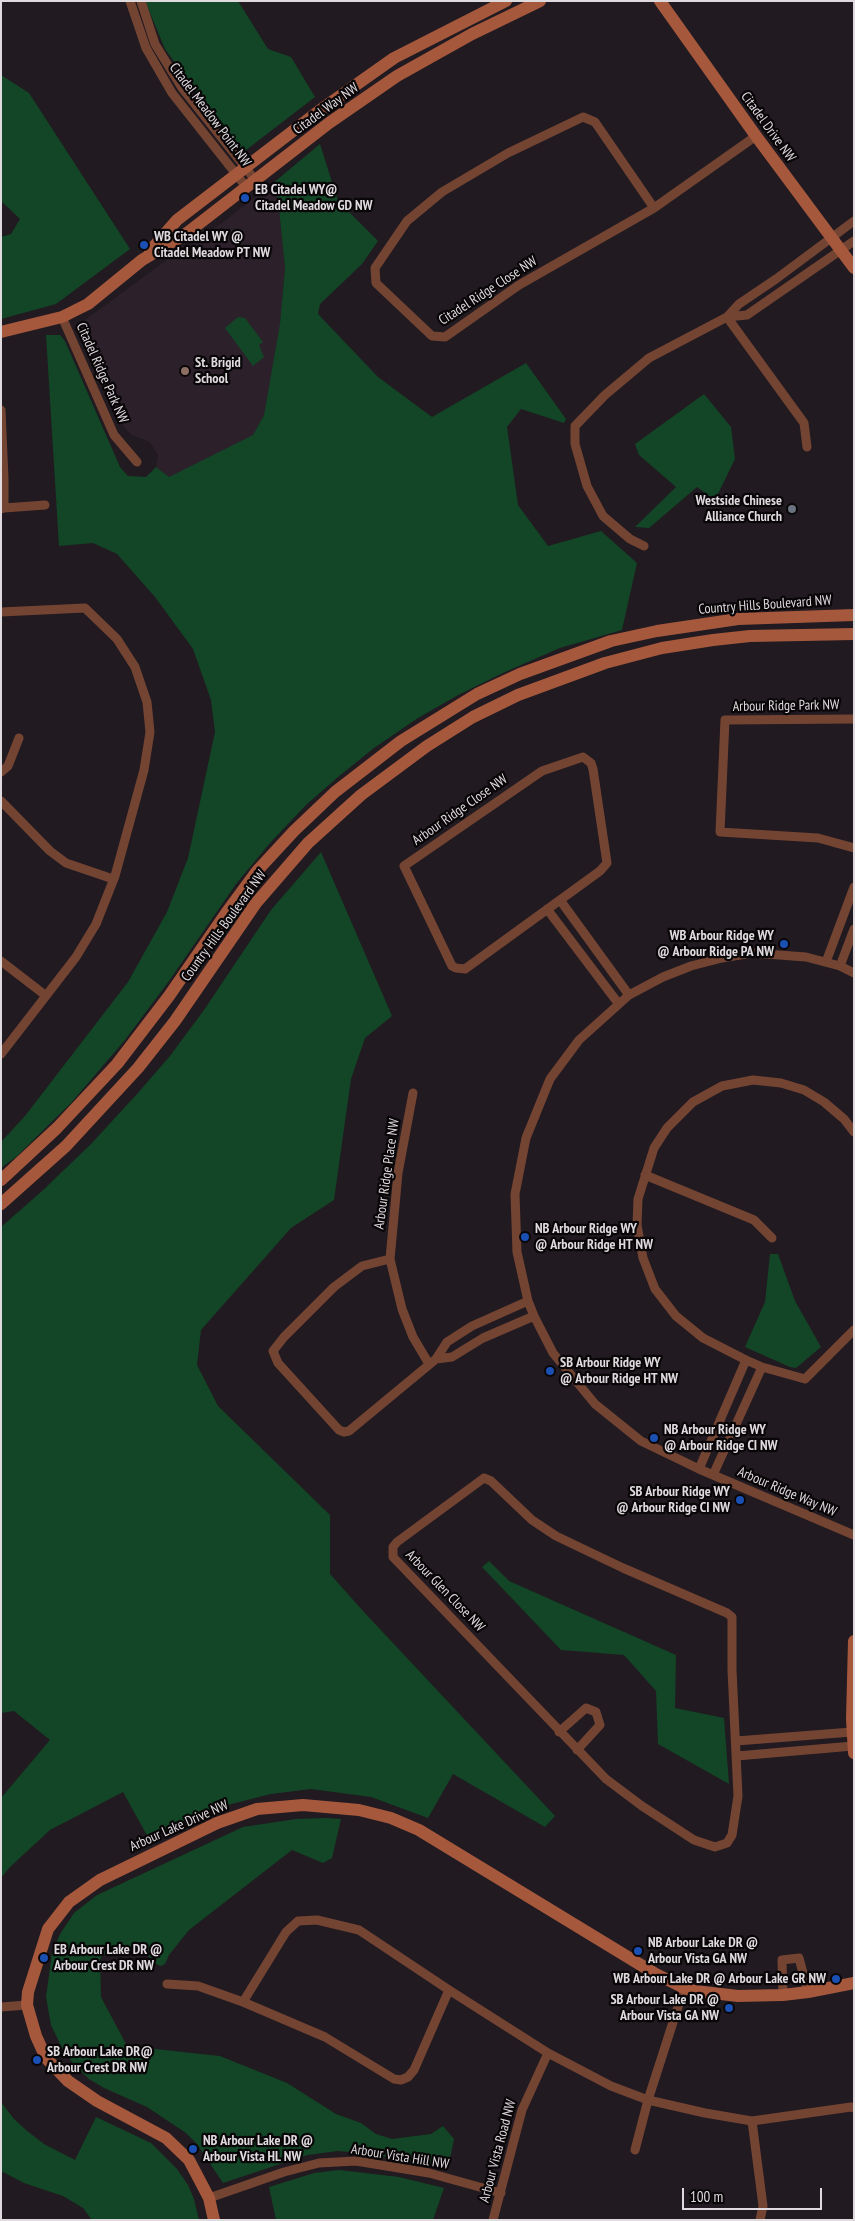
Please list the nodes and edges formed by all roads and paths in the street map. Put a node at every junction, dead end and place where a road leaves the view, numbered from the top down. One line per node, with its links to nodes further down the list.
1 (130, 1): 11 (street, Citadel Meadow Point NW)
2 (141, 1): 11 (street, Citadel Meadow Point NW)
3 (506, 1): 6 (street, Citadel Way NW)
4 (540, 1): 7 (street, Citadel Way NW)
5 (660, 1): 10 (street, Citadel Drive NW)
6 (466, 21): 7 (street); 8 (street, Citadel Way NW)
7 (472, 34): 9 (street, Citadel Way NW)
8 (320, 111): 9 (street); 11 (street, Citadel Way NW)
9 (329, 123): 12 (street, Citadel Way NW)
10 (756, 136): 13 (street, Citadel Ridge Close NW); 15 (street, Citadel Drive NW)
11 (242, 172): 12 (street, Citadel Meadow Point NW); 18 (street, Citadel Way NW)
12 (251, 184): 18 (street, Citadel Way NW)
13 (654, 208): 13 (street, Citadel Ridge Close NW)
14 (854, 220): 15 (street)
15 (830, 238): 17 (street, Citadel Drive NW); 21 (street)
16 (854, 241): 17 (street)
17 (840, 251): 19 (street, Citadel Drive NW); 21 (street)
18 (142, 260): 20 (street, Citadel Way NW)
19 (854, 268)
20 (62, 317): 22 (street, Citadel Way NW); 25 (street, Citadel Ridge Park NW)
21 (727, 318): 24 (street); 28 (street)
22 (1, 332)
23 (1, 410): 27 (street)
24 (807, 447)
25 (137, 462)
26 (45, 505): 27 (street)
27 (2, 508)
28 (644, 546)
29 (1, 612): 37 (street)
30 (854, 615): 53 (street, Country Hills Boulevard NW)
31 (854, 634): 54 (street, Country Hills Boulevard NW)
32 (854, 719): 36 (street, Arbour Ridge Park NW)
33 (19, 738): 34 (street)
34 (1, 772)
35 (1, 801): 37 (street)
36 (854, 848)
37 (113, 880): 46 (street)
38 (854, 887): 43 (street)
39 (560, 900): 40 (street, Arbour Ridge Close NW); 40 (street, Arbour Ridge Close NW); 47 (street)
40 (548, 909): 48 (street)
41 (854, 929): 44 (street)
42 (1, 961): 46 (street)
43 (826, 962): 44 (street, Arbour Ridge Way NW); 47 (street, Arbour Ridge Way NW)
44 (840, 966): 45 (street, Arbour Ridge Way NW)
45 (854, 973)
46 (45, 995): 49 (street)
47 (629, 995): 48 (street, Arbour Ridge Way NW)
48 (618, 1003): 57 (street, Arbour Ridge Way NW)
49 (1, 1054)
50 (414, 1093): 56 (street, Arbour Ridge Place NW)
51 (854, 1132): 52 (street)
52 (644, 1175): 55 (street); 60 (street)
53 (1, 1180)
54 (1, 1204)
55 (772, 1238)
56 (390, 1259): 61 (street, Arbour Ridge Place NW); 61 (street)
57 (528, 1301): 58 (street, Arbour Ridge Way NW); 61 (street)
58 (534, 1316): 61 (street); 63 (street, Arbour Ridge Way NW)
59 (854, 1330): 62 (street)
60 (746, 1360): 62 (street); 63 (street)
61 (433, 1362)
62 (762, 1367): 64 (street)
63 (699, 1469): 64 (street, Arbour Ridge Way NW)
64 (713, 1475): 65 (street, Arbour Ridge Way NW)
65 (854, 1535)
66 (854, 1641): 67 (street)
67 (852, 1727): 69 (street); 71 (street)
68 (559, 1732): 69 (street, Arbour Glen Close NW); 70 (street, Arbour Glen Close NW); 70 (street)
69 (736, 1742): 72 (street, Arbour Glen Close NW)
70 (577, 1750): 72 (street, Arbour Glen Close NW)
71 (853, 1751): 72 (street)
72 (737, 1756)
73 (854, 1983): 77 (street, Arbour Lake Drive NW)
74 (167, 1984): 79 (street)
75 (684, 1988): 78 (street, Arbour Lake Drive NW); 80 (street, Arbour Lake Drive NW); 83 (street)
76 (449, 1990): 79 (street); 79 (street); 82 (street)
77 (808, 1992): 78 (street, Arbour Lake Drive NW); 78 (street)
78 (783, 1995)
79 (243, 2002)
80 (28, 2005): 81 (street); 88 (street, Arbour Lake Drive NW)
81 (1, 2007)
82 (548, 2053): 83 (street); 87 (street, Arbour Vista Road NW)
83 (648, 2100): 85 (street); 86 (street)
84 (854, 2108): 85 (street)
85 (752, 2121): 91 (street)
86 (635, 2150)
87 (501, 2193): 88 (street, Arbour Vista Hill NW); 90 (street, Arbour Vista Road NW)
88 (209, 2198): 89 (street, Arbour Lake Drive NW)
89 (214, 2220)
90 (493, 2220)
91 (760, 2220)

